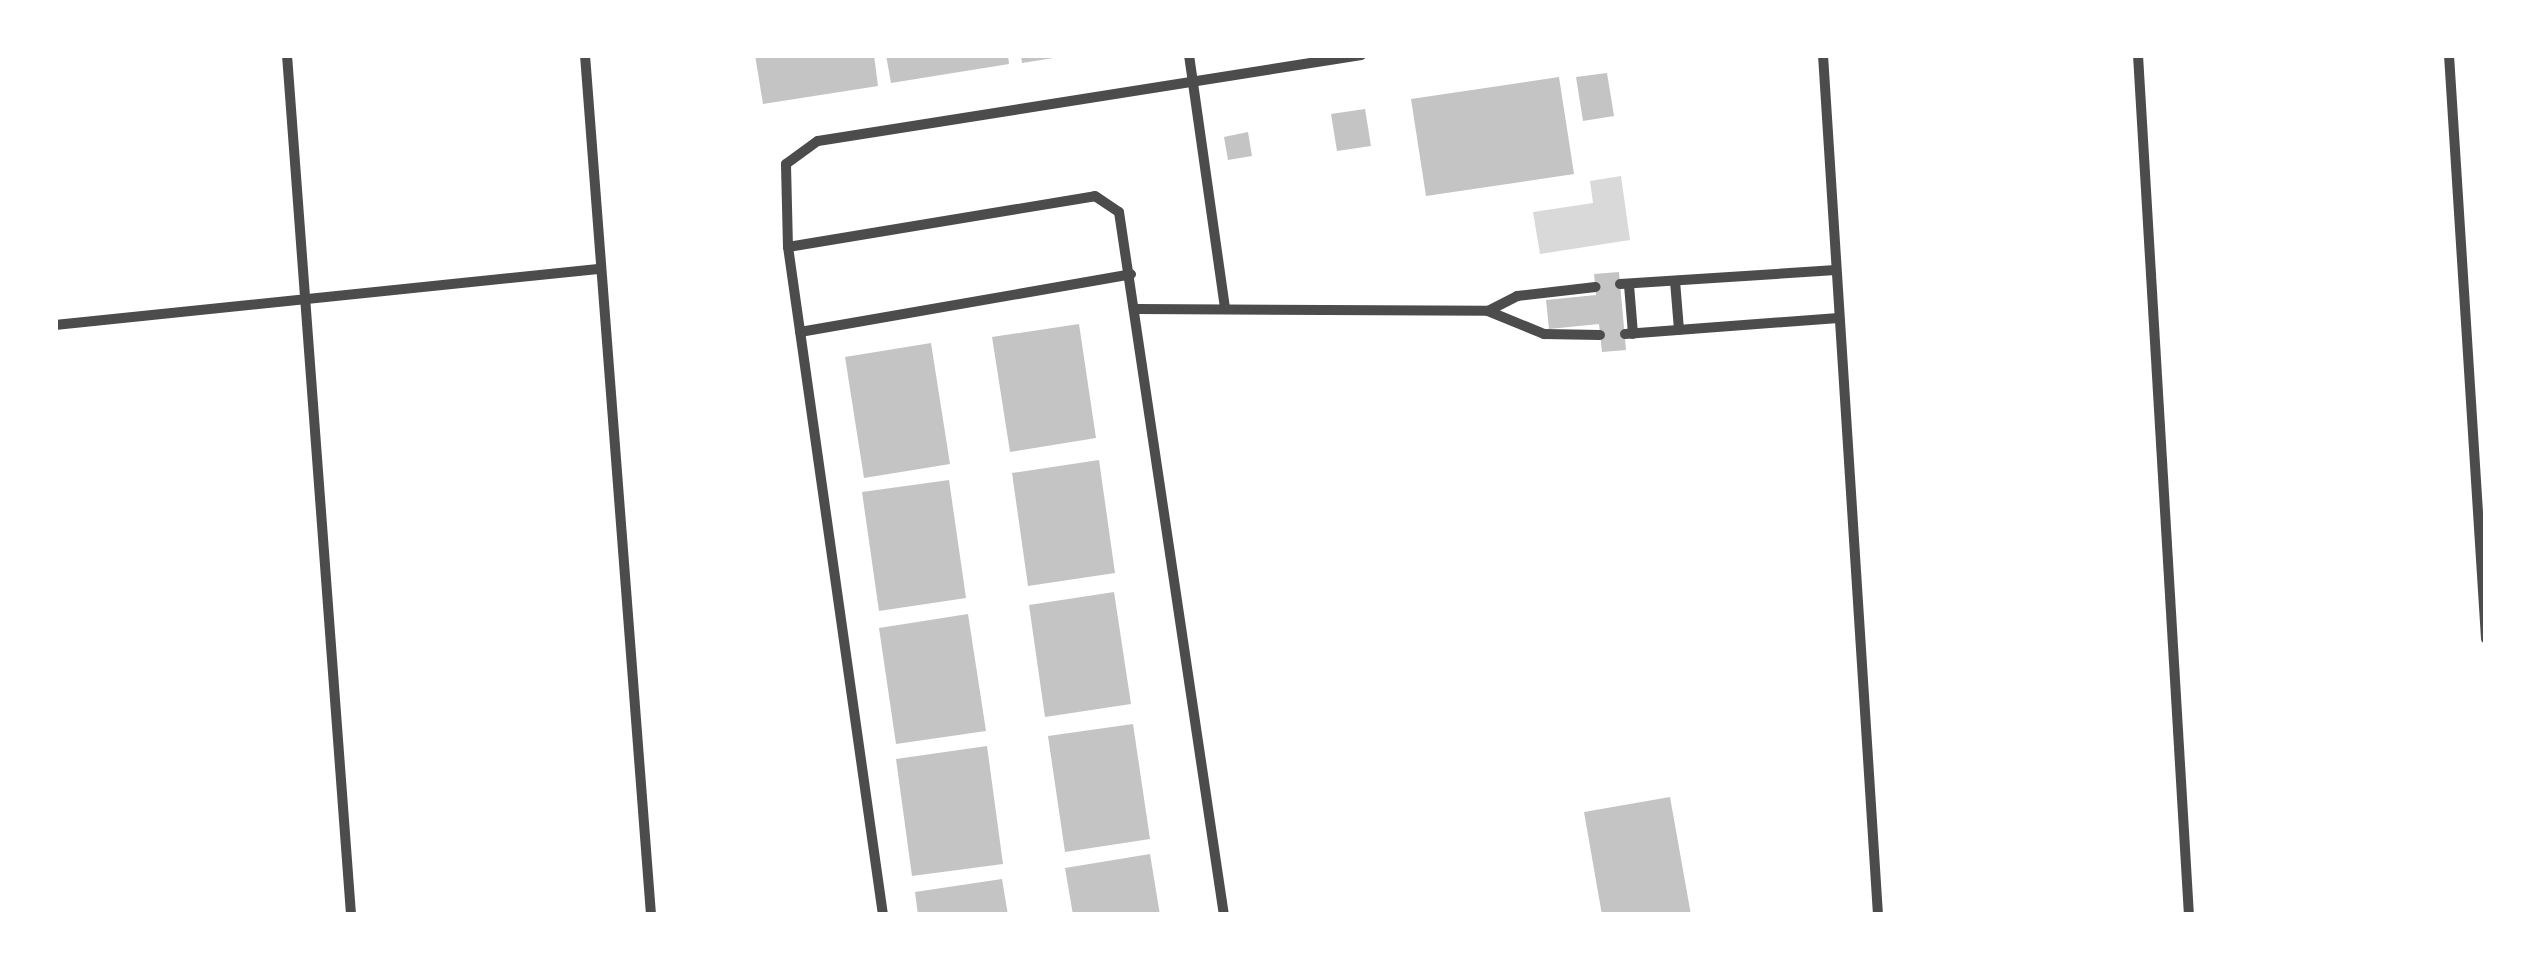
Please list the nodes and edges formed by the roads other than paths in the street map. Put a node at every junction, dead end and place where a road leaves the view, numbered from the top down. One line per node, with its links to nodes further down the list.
1 (287, 55): 15 (street)
2 (585, 55): 10 (street)
3 (1189, 55): 8 (street)
4 (1360, 55): 8 (street)
5 (1823, 55): 11 (street)
6 (2138, 55): 30 (street)
7 (2449, 55): 24 (street)
8 (1192, 78): 9 (street); 17 (street)
9 (788, 247): 12 (street); 22 (street)
10 (598, 268): 15 (street); 26 (street)
11 (1836, 270): 13 (street); 19 (street)
12 (1131, 274): 16 (street); 22 (street)
13 (1674, 281): 21 (street); 21 (street)
14 (1595, 286): 18 (street)
15 (305, 302): 20 (street); 25 (street)
16 (1137, 308): 17 (street); 28 (street)
17 (1225, 308): 18 (street)
18 (1488, 312): 23 (street)
19 (1838, 318): 21 (street); 29 (street)
20 (55, 325)
21 (1680, 330)
22 (800, 332): 27 (street)
23 (1600, 335)
24 (2486, 638)
25 (351, 915)
26 (651, 915)
27 (883, 915)
28 (1224, 915)
29 (1878, 915)
30 (2190, 915)

